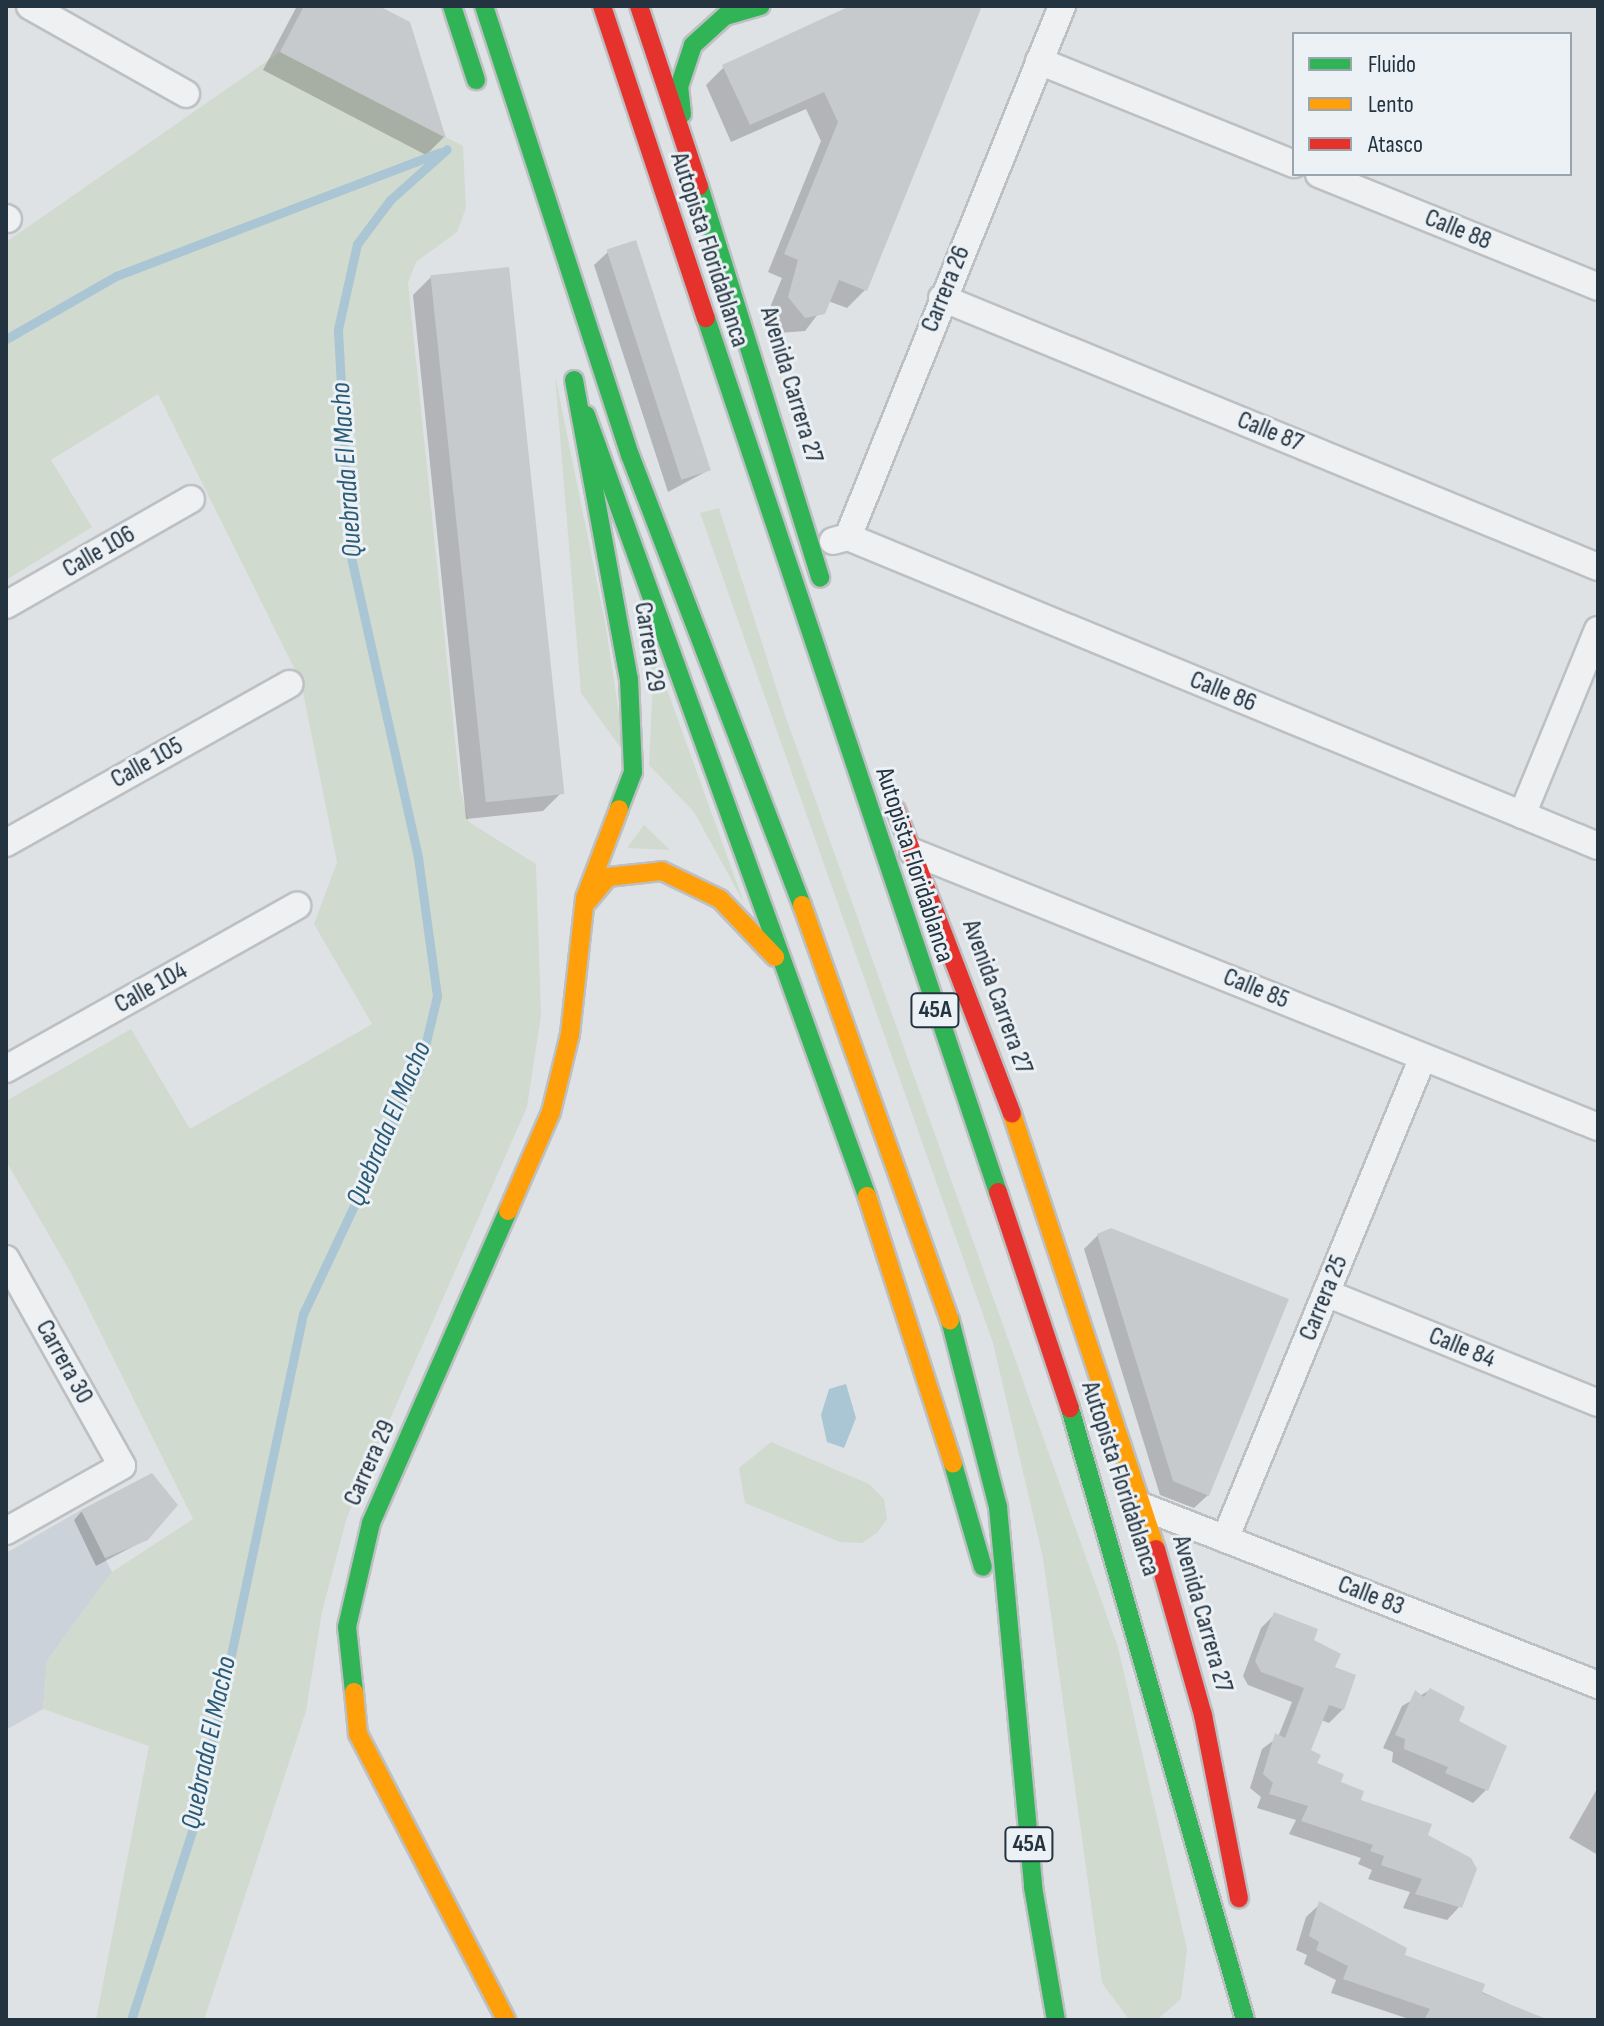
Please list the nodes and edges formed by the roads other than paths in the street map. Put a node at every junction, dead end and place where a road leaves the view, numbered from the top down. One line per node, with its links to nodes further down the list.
1 (30, 6): 12 (street)
2 (430, 6): 10 (street)
3 (484, 6): 45 (main road, 45A)
4 (602, 6): 49 (main road, Autopista Floridablanca / 45A)
5 (639, 6): 14 (main road, Avenida Carrera 27)
6 (739, 6): 7 (main road)
7 (747, 6)
8 (761, 6): 14 (main road)
9 (1062, 6): 11 (street, Carrera 26)
10 (454, 14): 13 (main road)
11 (1039, 61): 15 (street); 18 (street, Carrera 26)
12 (186, 94)
13 (482, 96)
14 (687, 140): 21 (main road, Avenida Carrera 27)
15 (1292, 163)
16 (1324, 176): 17 (street, Calle 88)
17 (1598, 287)
18 (942, 298): 20 (street, Carrera 26); 22 (street, Calle 87)
19 (191, 499): 24 (street, Calle 106)
20 (848, 537): 21 (street); 28 (street, Calle 86)
21 (811, 548): 23 (main road, Avenida Carrera 27)
22 (1598, 567)
23 (826, 601)
24 (6, 605)
25 (1598, 630): 28 (street)
26 (289, 684): 29 (street, Calle 105)
27 (888, 790): 31 (main road, Avenida Carrera 27 / 45A)
28 (1522, 815): 30 (street, Calle 86)
29 (6, 843)
30 (1598, 846)
31 (913, 852): 35 (street, Calle 85); 42 (main road, Avenida Carrera 27 / 45A)
32 (297, 906): 36 (street, Calle 104)
33 (581, 917): 34 (main road, Carrera 29); 34 (main road, Carrera 29 / 45A); 47 (main road, Carrera 29)
34 (787, 973): 45 (main road, 45A)
35 (1423, 1057): 37 (street, Calle 85); 40 (street, Carrera 25)
36 (6, 1069)
37 (1598, 1127)
38 (6, 1259): 39 (street, Carrera 30)
39 (13, 1288): 43 (street, Carrera 30)
40 (1326, 1293): 41 (street, Calle 84); 44 (street, Carrera 25)
41 (1598, 1403)
42 (1144, 1507): 44 (street, Calle 83); 50 (main road, Avenida Carrera 27 / 45A)
43 (6, 1531)
44 (1225, 1539): 46 (street, Calle 83)
45 (1010, 1667): 48 (main road, 45A)
46 (1598, 1685)
47 (506, 2020)
48 (1056, 2020)
49 (1245, 2020)
50 (1254, 2020)

